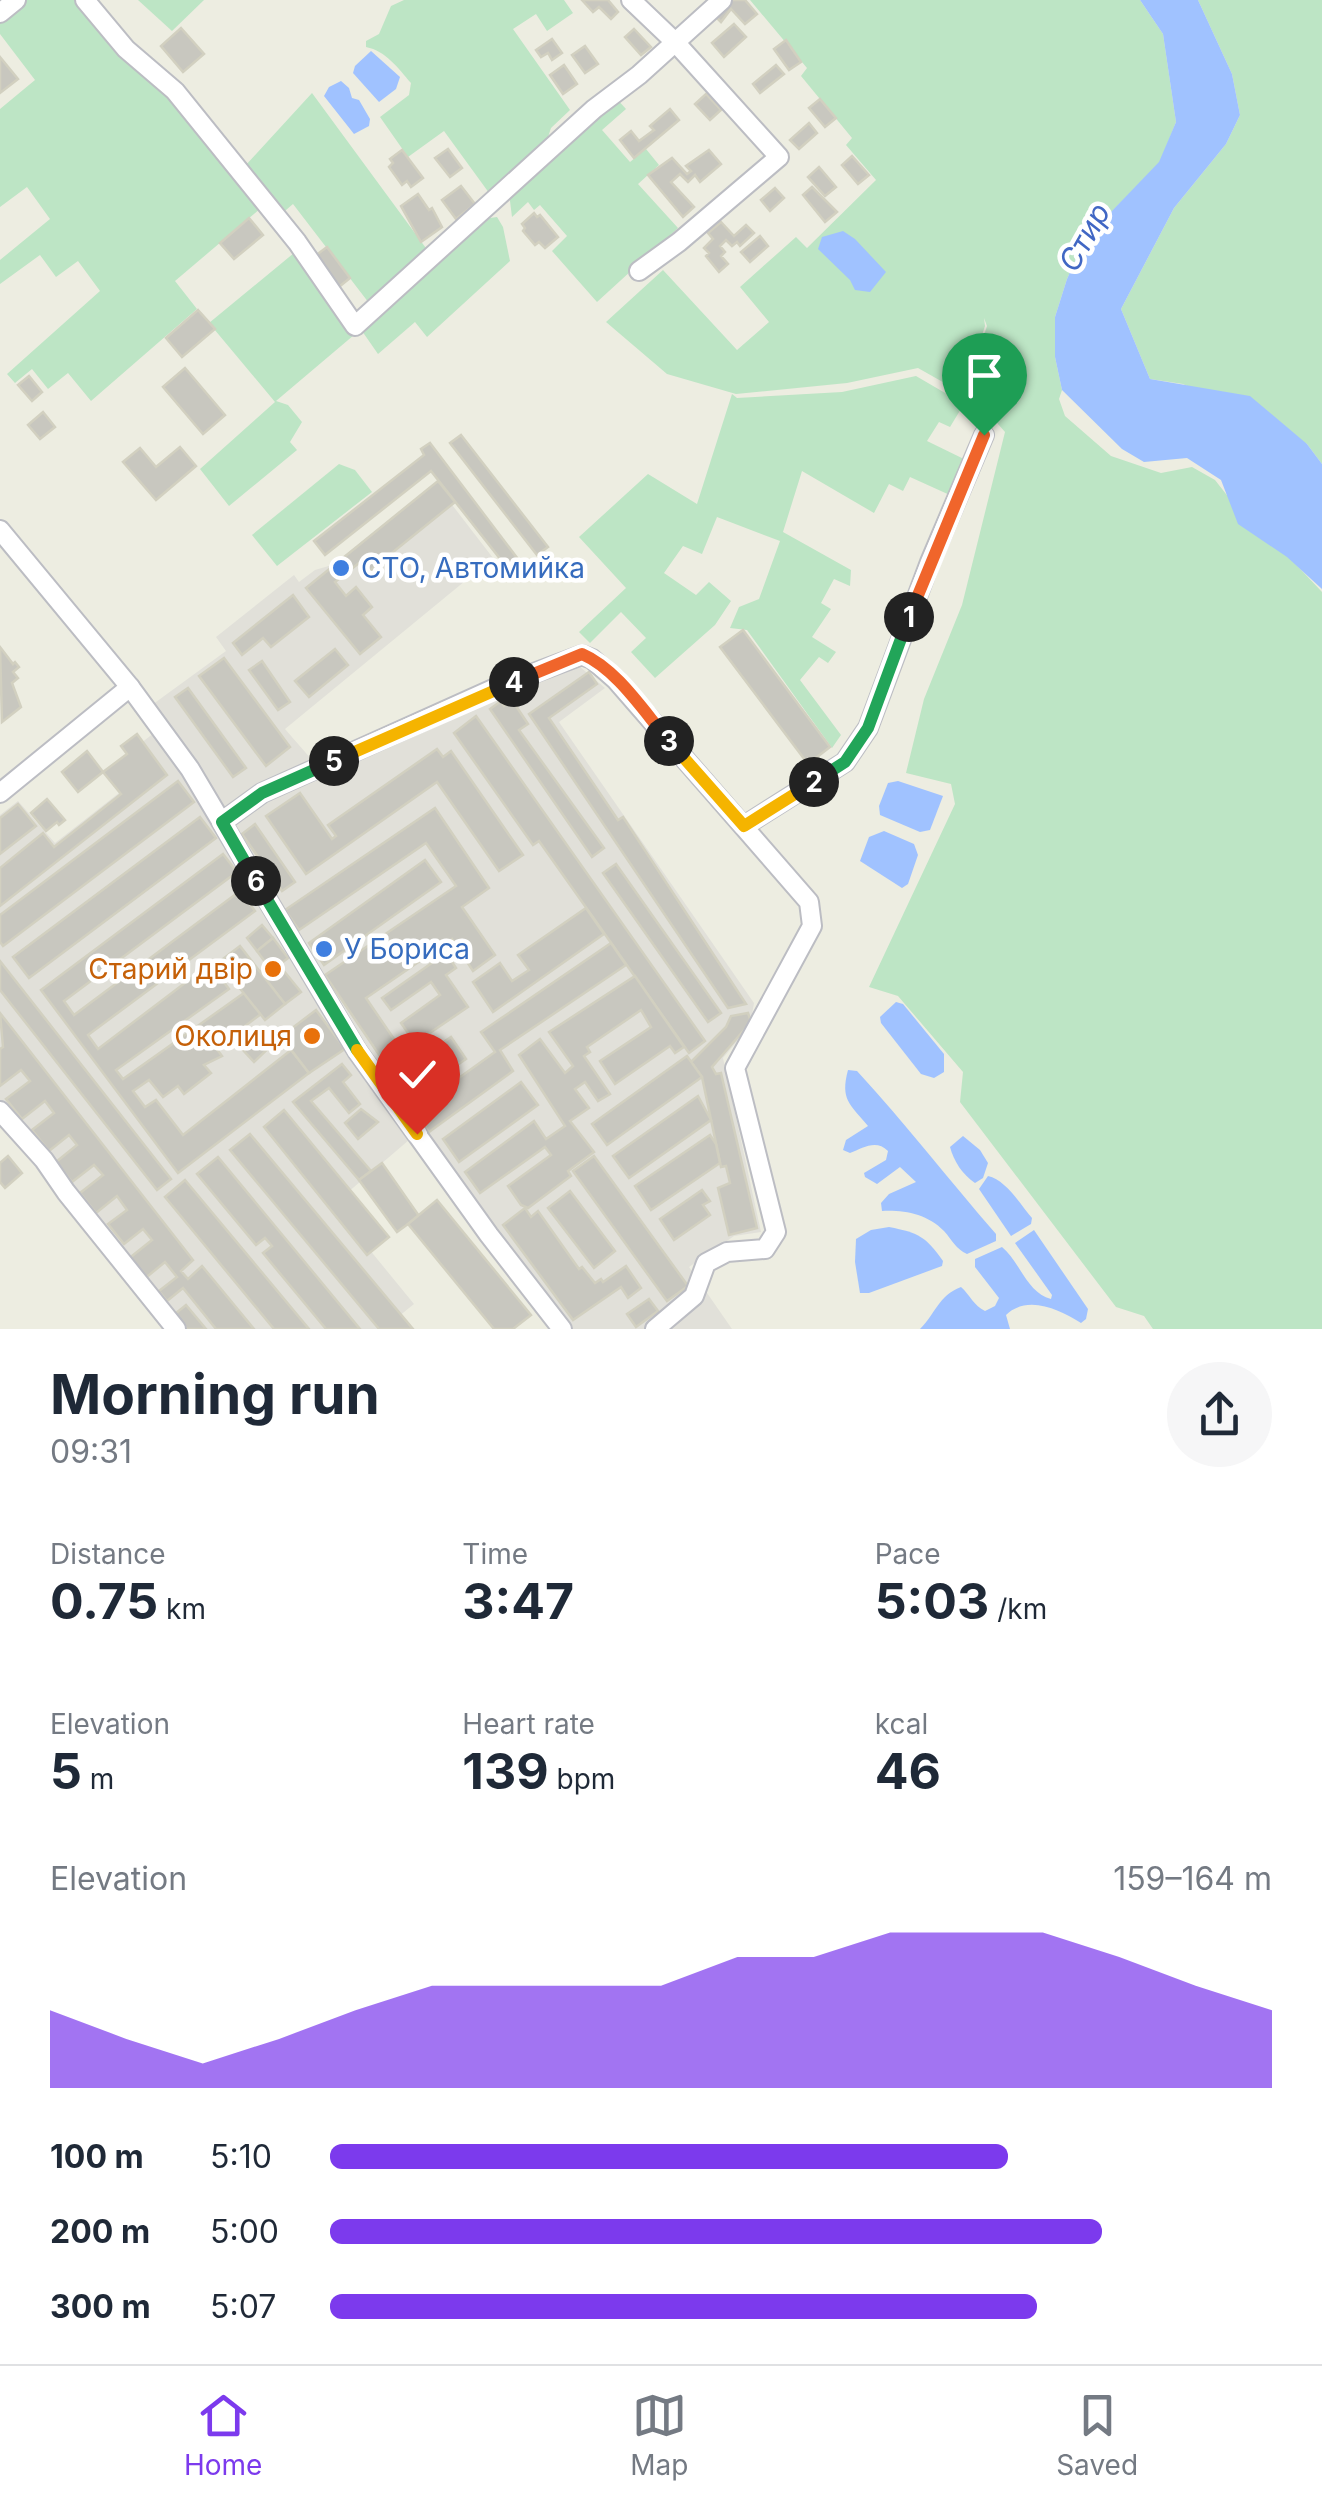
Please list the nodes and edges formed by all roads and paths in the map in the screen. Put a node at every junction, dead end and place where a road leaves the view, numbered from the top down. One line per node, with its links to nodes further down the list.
1 (16, 0): 5 (street)
2 (85, 0): 6 (street)
3 (631, 0): 6 (street)
4 (722, 0): 6 (street)
5 (0, 13)
6 (675, 42): 7 (street)
7 (639, 271)
8 (984, 435): 13 (street)
9 (0, 530): 10 (street)
10 (130, 687): 11 (street); 12 (street)
11 (0, 794)
12 (222, 822): 13 (street); 16 (street)
13 (744, 826): 17 (street)
14 (0, 1111): 15 (street)
15 (176, 1329)
16 (562, 1329)
17 (655, 1329)

